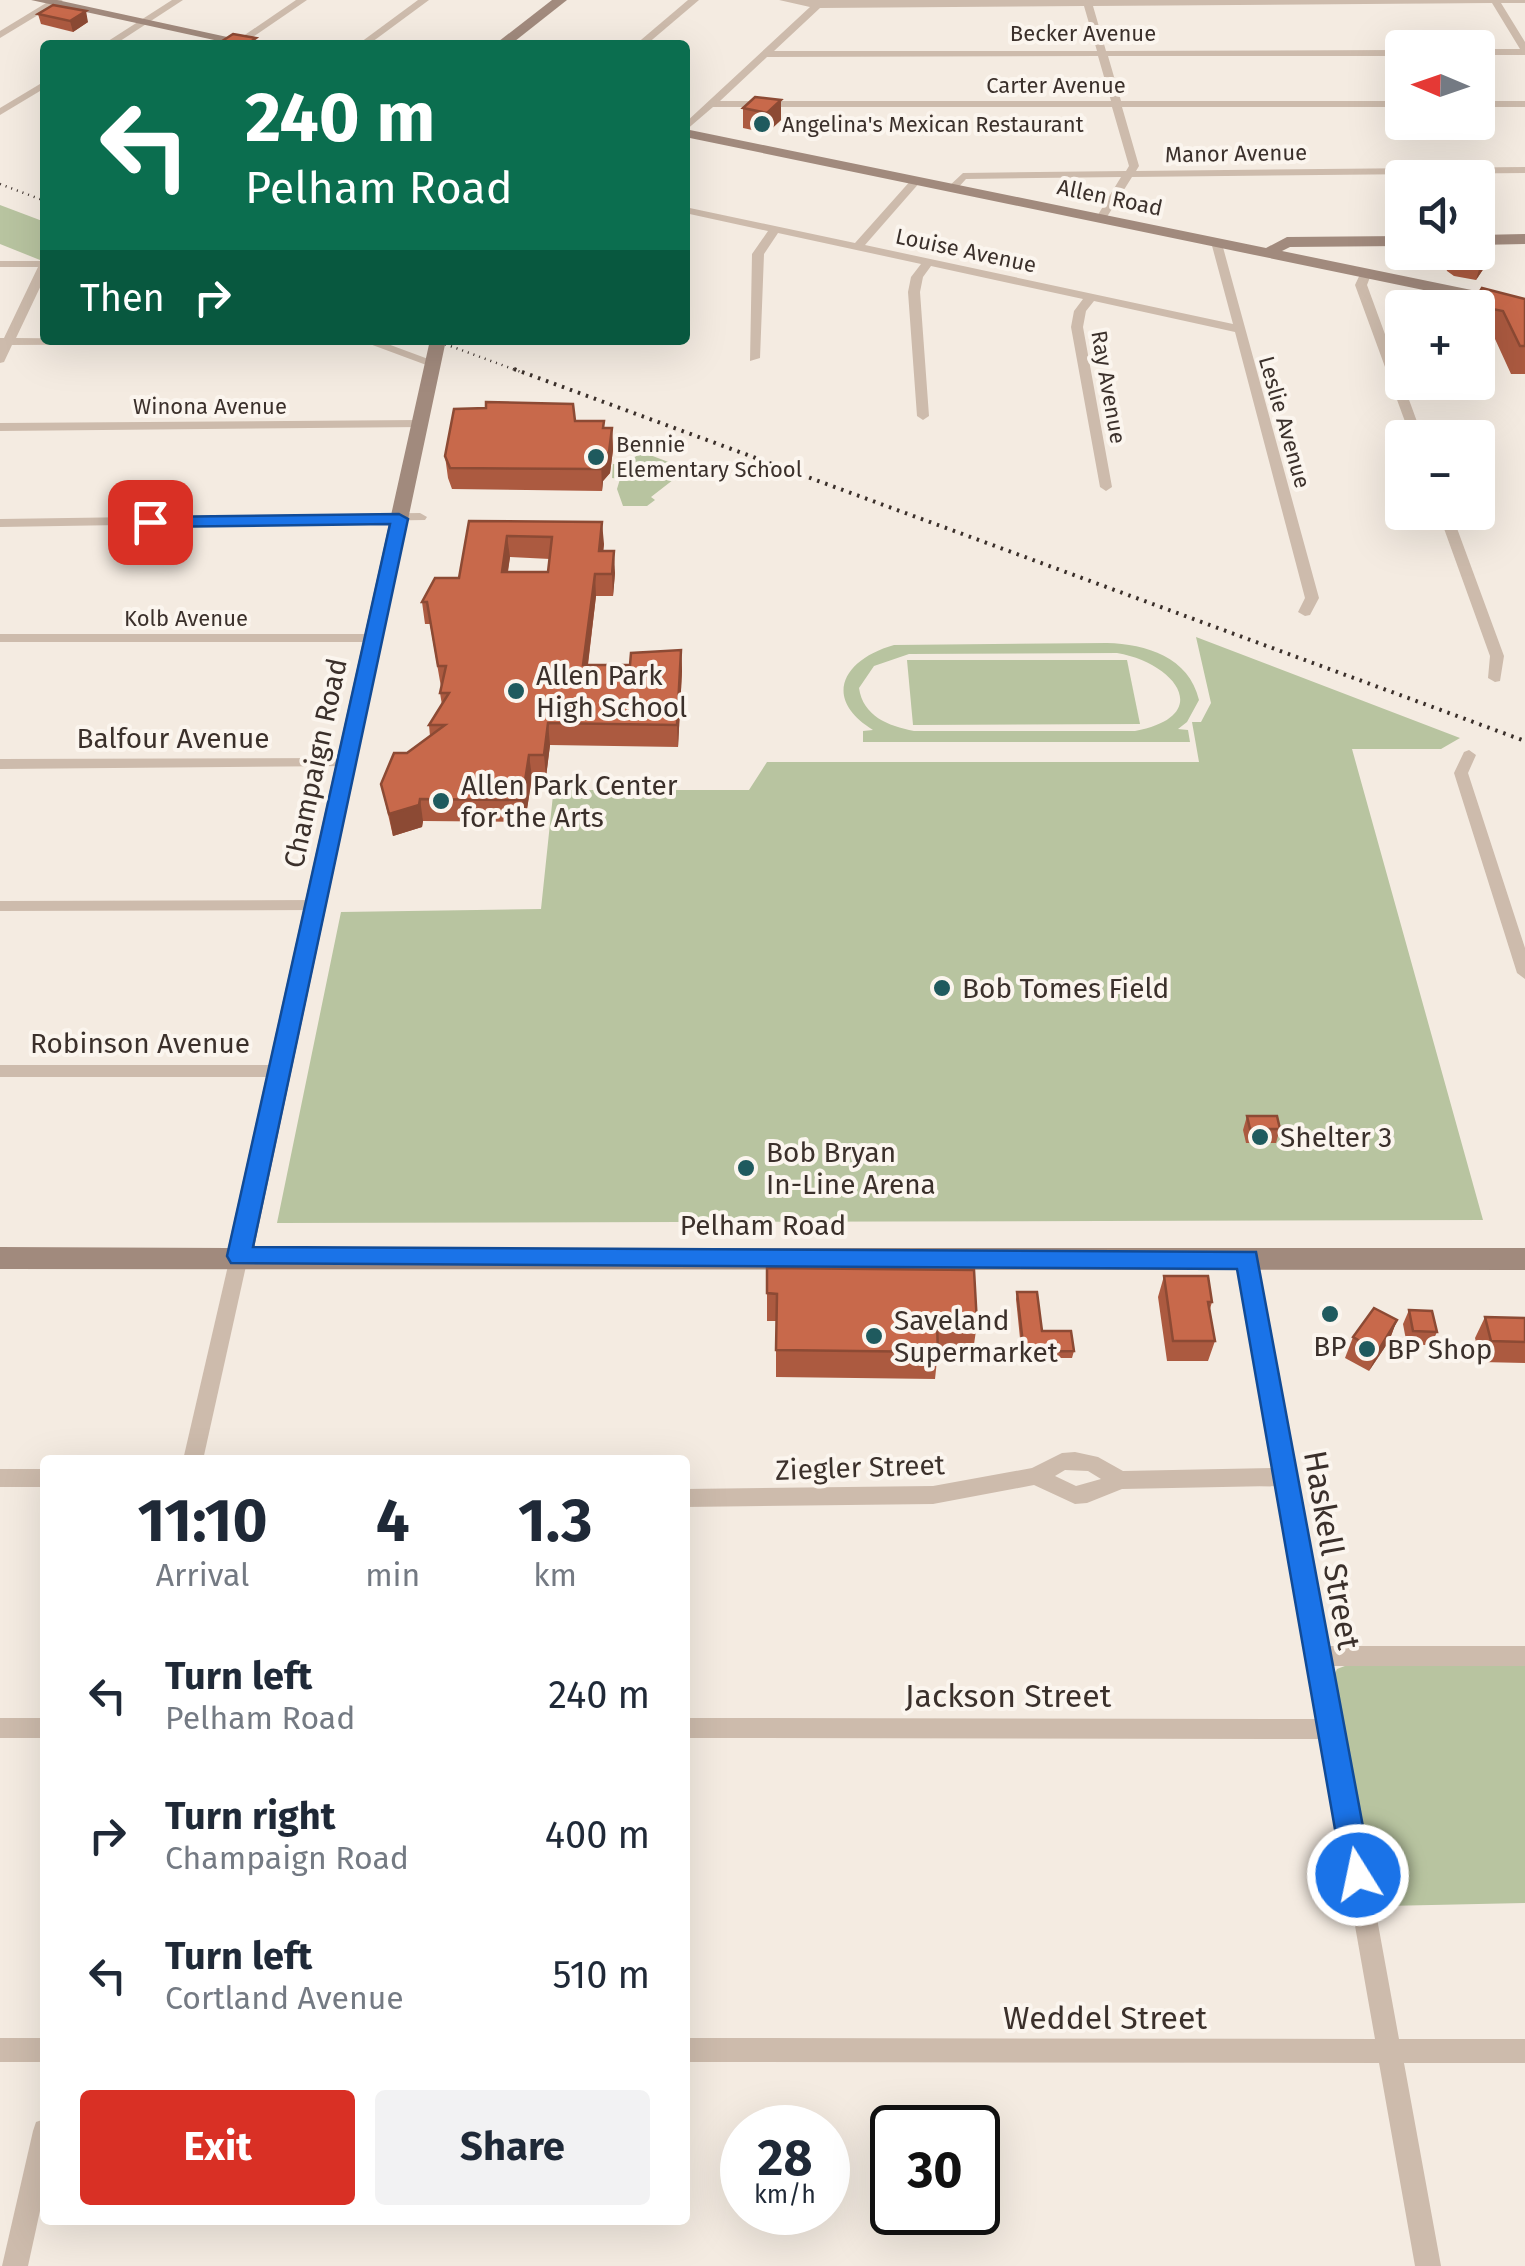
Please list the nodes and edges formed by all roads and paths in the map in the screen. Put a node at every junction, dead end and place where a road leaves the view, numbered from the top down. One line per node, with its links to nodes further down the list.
1 (178, 0): 14 (street)
2 (302, 0): 18 (street)
3 (424, 0): 19 (street)
4 (560, 0): 20 (main road)
5 (694, 0): 21 (street)
6 (784, 0): 12 (street)
7 (1495, 0): 8 (street); 11 (street); 22 (street)
8 (1514, 0): 9 (street); 13 (street)
9 (1525, 0)
10 (50, 1): 14 (main road); 15 (street)
11 (1087, 1): 12 (street); 26 (street)
12 (821, 2): 25 (street)
13 (1525, 17)
14 (144, 22): 16 (street); 17 (main road)
15 (0, 35)
16 (115, 40)
17 (225, 40)
18 (242, 40)
19 (369, 40)
20 (507, 40)
21 (646, 40)
22 (1525, 51): 24 (street)
23 (1385, 52): 26 (street, Becker Avenue)
24 (1495, 52)
25 (763, 54): 26 (street, Becker Avenue); 28 (street)
26 (1102, 54): 32 (street)
27 (40, 87): 33 (street)
28 (709, 104): 32 (street, Carter Avenue); 34 (street)
29 (1385, 104): 32 (street, Carter Avenue)
30 (1495, 104): 31 (street)
31 (1525, 104)
32 (1115, 105): 37 (street)
33 (0, 112)
34 (690, 125)
35 (690, 131): 38 (main road, Allen Road)
36 (1525, 170): 37 (street, Manor Avenue)
37 (1132, 174): 39 (street, Manor Avenue); 41 (street)
38 (916, 181): 39 (main road, Allen Road); 47 (street)
39 (952, 188): 41 (main road, Allen Road)
40 (690, 211): 42 (street, Louise Avenue)
41 (1100, 218): 46 (main road, Allen Road)
42 (775, 229): 47 (street, Louise Avenue); 61 (street)
43 (1525, 239): 44 (main road)
44 (1495, 240)
45 (1385, 241): 48 (main road)
46 (1217, 242): 48 (main road, Allen Road); 56 (street, Leslie Avenue)
47 (858, 247): 49 (street, Louise Avenue)
48 (1269, 252): 52 (main road, Allen Road)
49 (928, 262): 54 (street, Louise Avenue); 64 (street)
50 (0, 264): 51 (street)
51 (40, 265)
52 (1366, 272): 55 (main road, Allen Road); 65 (street)
53 (40, 274): 57 (street)
54 (1091, 297): 56 (street, Louise Avenue); 68 (street, Ray Avenue)
55 (1525, 306)
56 (1238, 329): 72 (street, Leslie Avenue)
57 (4, 342): 58 (street); 62 (street)
58 (40, 342)
59 (380, 345): 63 (street)
60 (437, 345): 63 (main road, Champaign Road)
61 (754, 358)
62 (0, 359)
63 (432, 363): 66 (main road, Champaign Road)
64 (923, 416)
65 (1410, 420)
66 (420, 424): 67 (street, Winona Avenue); 69 (main road, Champaign Road)
67 (0, 427)
68 (1106, 487)
69 (410, 518): 70 (street); 74 (main road, Champaign Road)
70 (0, 524)
71 (1451, 530): 75 (street)
72 (1305, 612)
73 (0, 638): 74 (street, Kolb Avenue)
74 (373, 638): 77 (main road, Champaign Road)
75 (1495, 678)
76 (1470, 755): 81 (street)
77 (346, 763): 78 (street, Balfour Avenue); 79 (main road, Champaign Road)
78 (0, 764)
79 (315, 905): 80 (street); 83 (main road, Champaign Road)
80 (0, 906)
81 (1525, 973)
82 (0, 1071): 83 (street, Robinson Avenue)
83 (280, 1071): 84 (main road, Champaign Road)
84 (239, 1256): 85 (main road, Pelham Road); 87 (main road, Pelham Road); 88 (street)
85 (0, 1258)
86 (1525, 1258): 87 (main road, Pelham Road)
87 (1247, 1259): 90 (street, Haskell Street)
88 (194, 1455)
89 (1035, 1476): 93 (street, Ziegler Street); 93 (street, Ziegler Street); 94 (street, Ziegler Street)
90 (1284, 1476): 93 (street, Ziegler Street); 95 (street, Haskell Street)
91 (0, 1478): 92 (street)
92 (40, 1478)
93 (1121, 1480)
94 (690, 1498)
95 (1318, 1656): 96 (street); 100 (street, Haskell Street)
96 (1525, 1656)
97 (0, 1728): 98 (street)
98 (40, 1728)
99 (690, 1728): 100 (street, Jackson Street)
100 (1332, 1729): 105 (street, Haskell Street)
101 (0, 2050): 102 (street)
102 (40, 2050)
103 (690, 2050): 105 (street, Weddel Street)
104 (1525, 2050): 105 (street, Weddel Street)
105 (1389, 2051): 108 (street, Haskell Street)
106 (40, 2153): 107 (street)
107 (15, 2266)
108 (1428, 2266)

